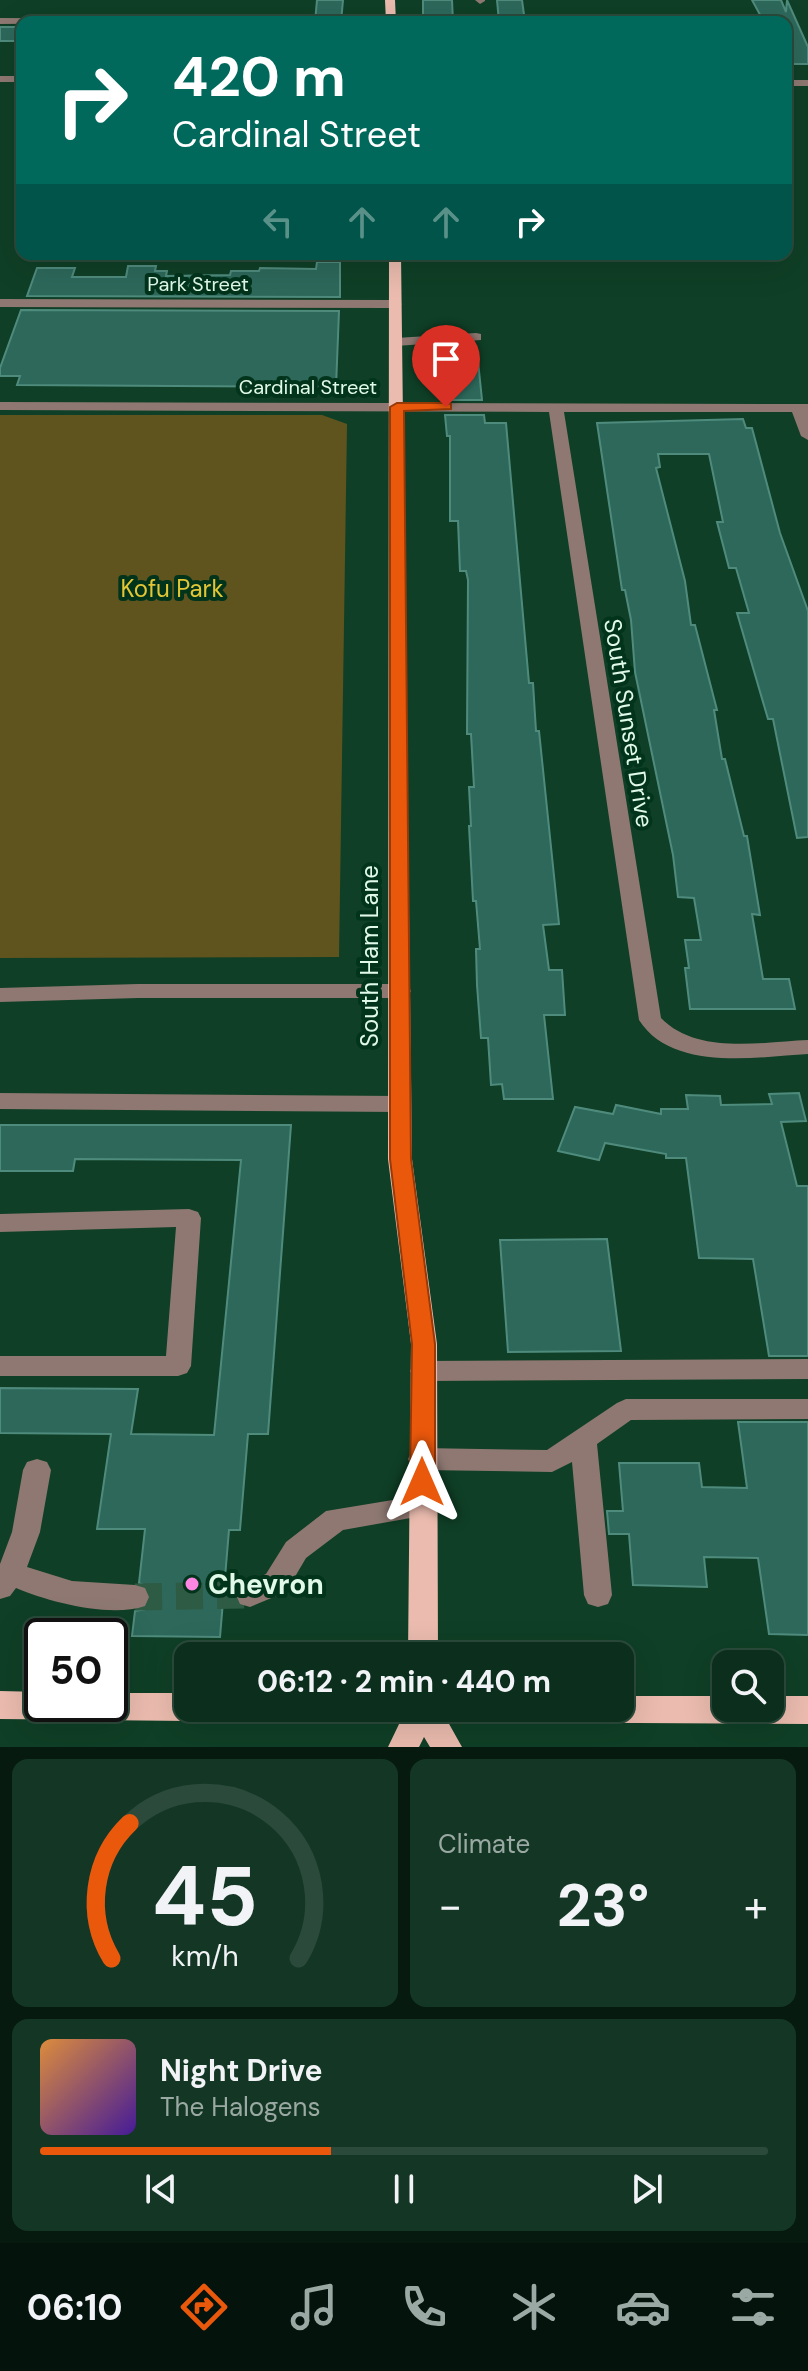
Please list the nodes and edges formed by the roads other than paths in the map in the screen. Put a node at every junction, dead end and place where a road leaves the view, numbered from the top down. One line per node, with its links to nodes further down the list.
1 (395, 260): 3 (main road, South Ham Lane)
2 (0, 303): 3 (street, Park Street)
3 (395, 304): 5 (main road, South Ham Lane)
4 (476, 337): 5 (street)
5 (396, 339): 7 (main road, South Ham Lane)
6 (0, 406): 7 (street, Cardinal Street)
7 (397, 407): 8 (street, Cardinal Street); 11 (main road, South Ham Lane)
8 (556, 407): 9 (street, Cardinal Street); 13 (street, South Sunset Drive)
9 (803, 408): 10 (street)
10 (808, 436)
11 (400, 991): 12 (street); 15 (main road, South Ham Lane)
12 (0, 995)
13 (808, 1047)
14 (0, 1101): 15 (street)
15 (400, 1104): 19 (main road, South Ham Lane)
16 (0, 1223): 17 (street)
17 (0, 1366)
18 (808, 1369): 19 (street)
19 (423, 1371): 22 (main road, South Ham Lane)
20 (808, 1409): 21 (street)
21 (583, 1440): 22 (street); 27 (street)
22 (422, 1459): 24 (main road, South Ham Lane)
23 (37, 1470): 25 (street)
24 (423, 1506): 26 (street); 29 (main road, South Ham Lane)
25 (6, 1580): 28 (street)
26 (250, 1595)
27 (598, 1595)
28 (135, 1597)
29 (423, 1642)
30 (0, 1705): 31 (main road)
31 (174, 1707)
32 (634, 1709): 33 (main road)
33 (808, 1710)
34 (416, 1722): 36 (main road)
35 (432, 1722): 37 (main road)
36 (403, 1747)
37 (447, 1747)

